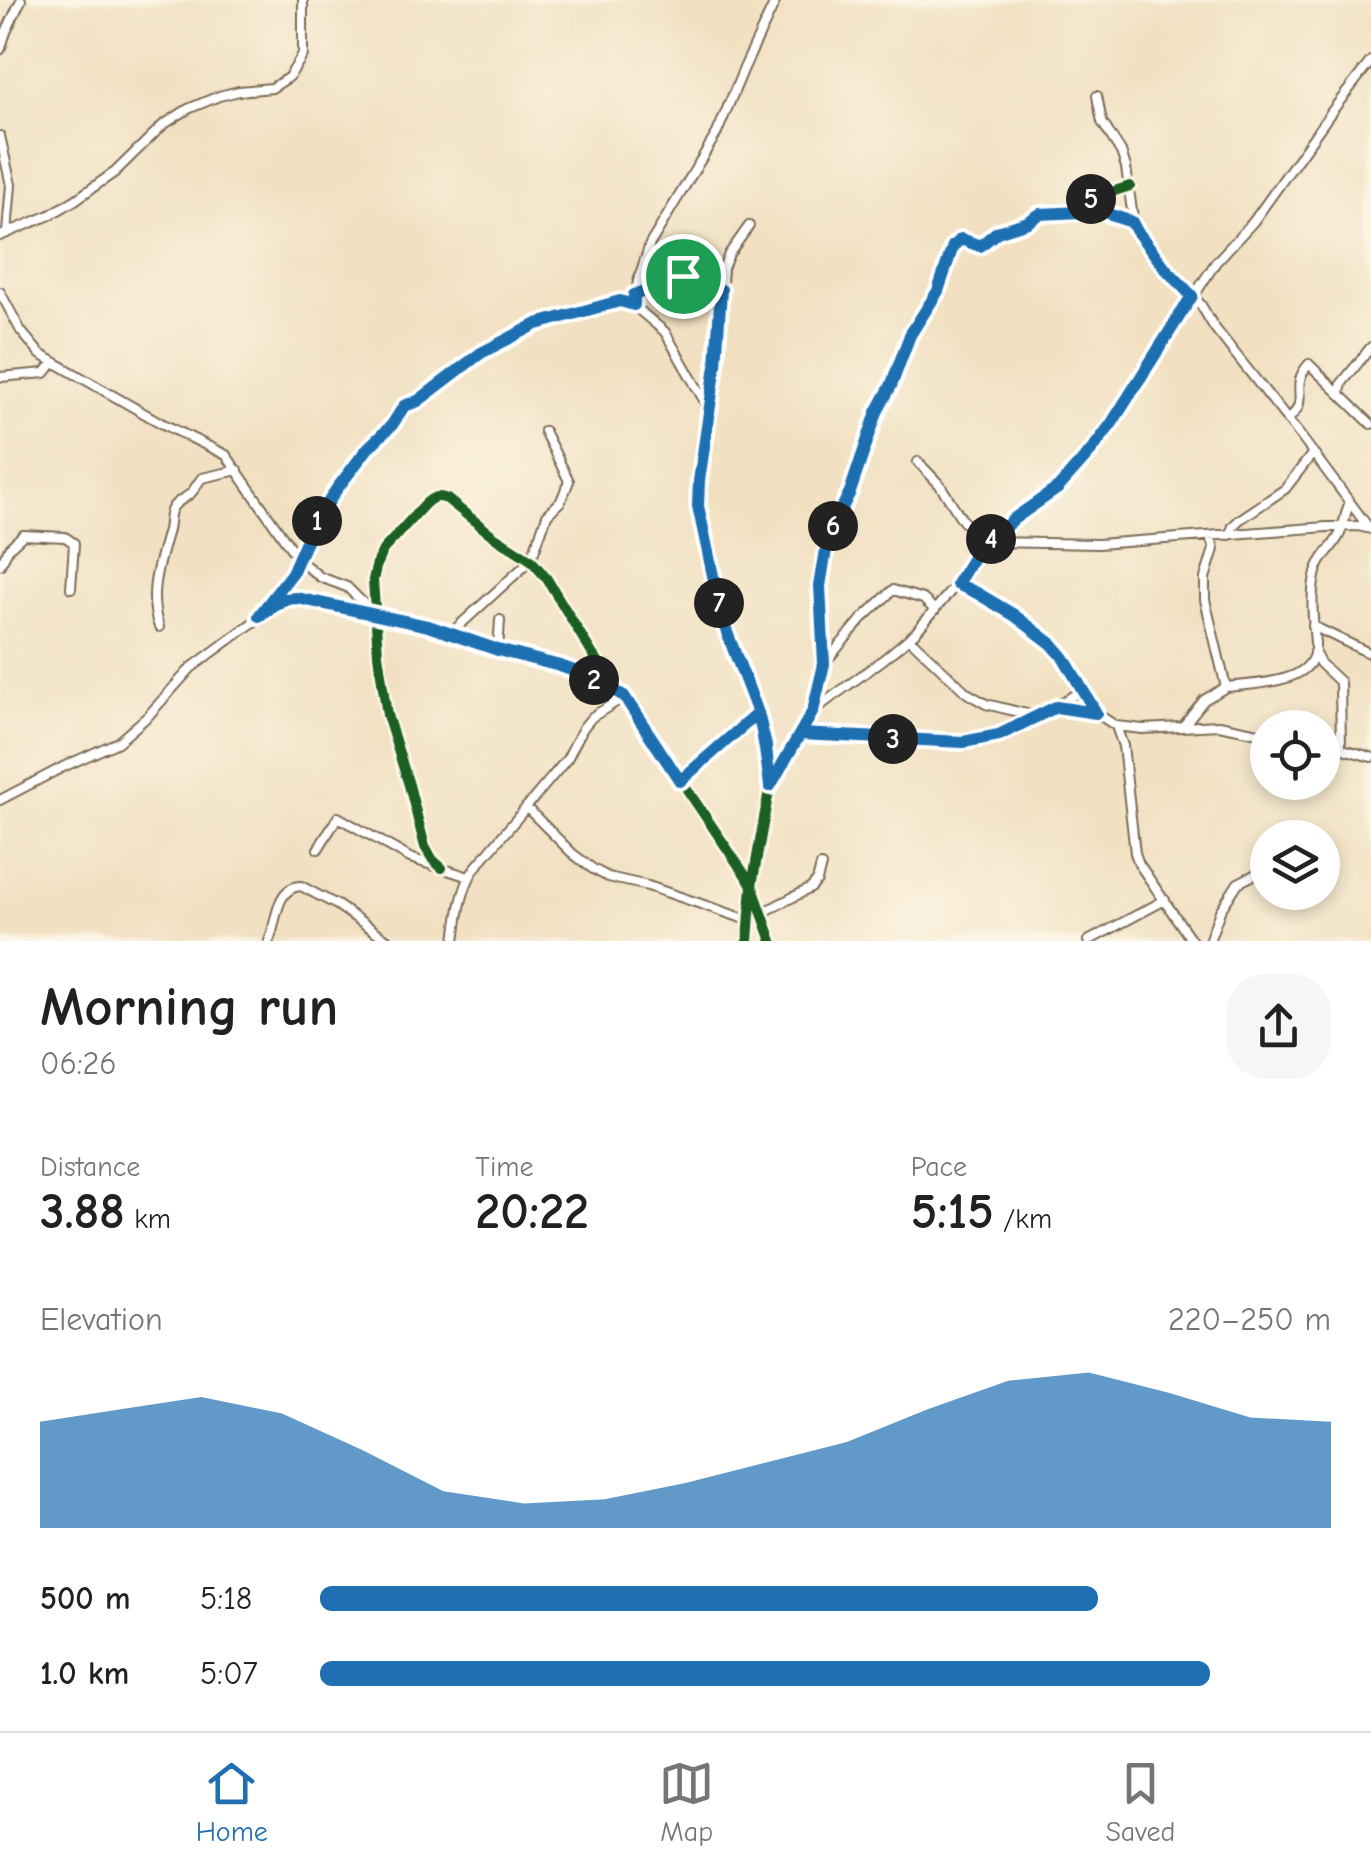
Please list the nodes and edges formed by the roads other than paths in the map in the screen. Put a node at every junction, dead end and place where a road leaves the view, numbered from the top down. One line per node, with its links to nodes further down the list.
1 (21, 0): 4 (street)
2 (304, 0): 12 (street)
3 (776, 0): 16 (street)
4 (0, 50)
5 (1371, 61): 15 (street)
6 (1097, 96): 8 (street)
7 (0, 136): 12 (street)
8 (1130, 186): 9 (street); 10 (street)
9 (1092, 199): 10 (street); 50 (street)
10 (1132, 222): 15 (street)
11 (749, 226): 13 (street)
12 (3, 234)
13 (721, 290): 16 (street); 21 (street)
14 (0, 292): 18 (street)
15 (1192, 296): 22 (street); 33 (street)
16 (634, 300): 21 (street); 34 (street)
17 (1371, 347): 20 (street)
18 (53, 363): 19 (street); 27 (street)
19 (0, 377)
20 (1340, 393): 22 (street); 23 (street)
21 (710, 408): 56 (street)
22 (1287, 420): 25 (street)
23 (1371, 424)
24 (544, 431): 35 (street)
25 (1314, 453): 28 (street); 31 (street)
26 (918, 462): 33 (street)
27 (238, 470): 34 (street); 43 (street)
28 (1350, 502): 29 (street); 30 (street)
29 (1343, 526): 30 (street); 31 (street); 44 (street)
30 (1370, 528)
31 (1230, 535): 32 (street)
32 (1210, 536): 33 (street); 51 (street)
33 (987, 543): 37 (street)
34 (299, 560): 40 (street); 41 (street)
35 (531, 560): 41 (street); 45 (street); 53 (street)
36 (0, 565): 38 (street)
37 (957, 584): 39 (street); 52 (street)
38 (70, 588)
39 (935, 610): 46 (street); 50 (street)
40 (259, 616): 41 (street); 67 (street)
41 (376, 616): 45 (street); 71 (street)
42 (500, 620): 47 (street)
43 (159, 626)
44 (1312, 626): 48 (street); 49 (street)
45 (450, 634): 47 (street)
46 (909, 638): 55 (street); 58 (street)
47 (498, 650): 53 (street)
48 (1314, 652): 51 (street); 63 (street)
49 (1371, 654)
50 (824, 664): 55 (street)
51 (1226, 687): 60 (street)
52 (1082, 690): 54 (street); 57 (street)
53 (624, 696): 65 (street); 68 (street)
54 (1056, 707): 57 (street); 58 (street)
55 (813, 711): 62 (street)
56 (758, 713): 65 (street); 66 (street)
57 (1096, 713): 59 (street)
58 (1035, 716): 62 (street)
59 (1116, 726): 60 (street); 75 (street)
60 (1184, 726): 61 (street)
61 (1250, 731)
62 (800, 734): 66 (street)
63 (1341, 748): 64 (street)
64 (1371, 757)
65 (680, 781): 74 (street)
66 (770, 786): 74 (street)
67 (0, 800)
68 (526, 807): 73 (street); 77 (street)
69 (318, 848): 71 (street)
70 (821, 866): 76 (street)
71 (442, 868): 73 (street)
72 (1250, 876): 85 (street)
73 (469, 877): 80 (street)
74 (752, 885): 76 (street); 77 (street)
75 (1165, 900): 83 (street); 84 (street)
76 (762, 912): 77 (street); 82 (street)
77 (748, 920): 81 (street)
78 (269, 941): 79 (street)
79 (389, 941)
80 (455, 941)
81 (748, 941)
82 (772, 941)
83 (1088, 941)
84 (1192, 941)
85 (1209, 941)

